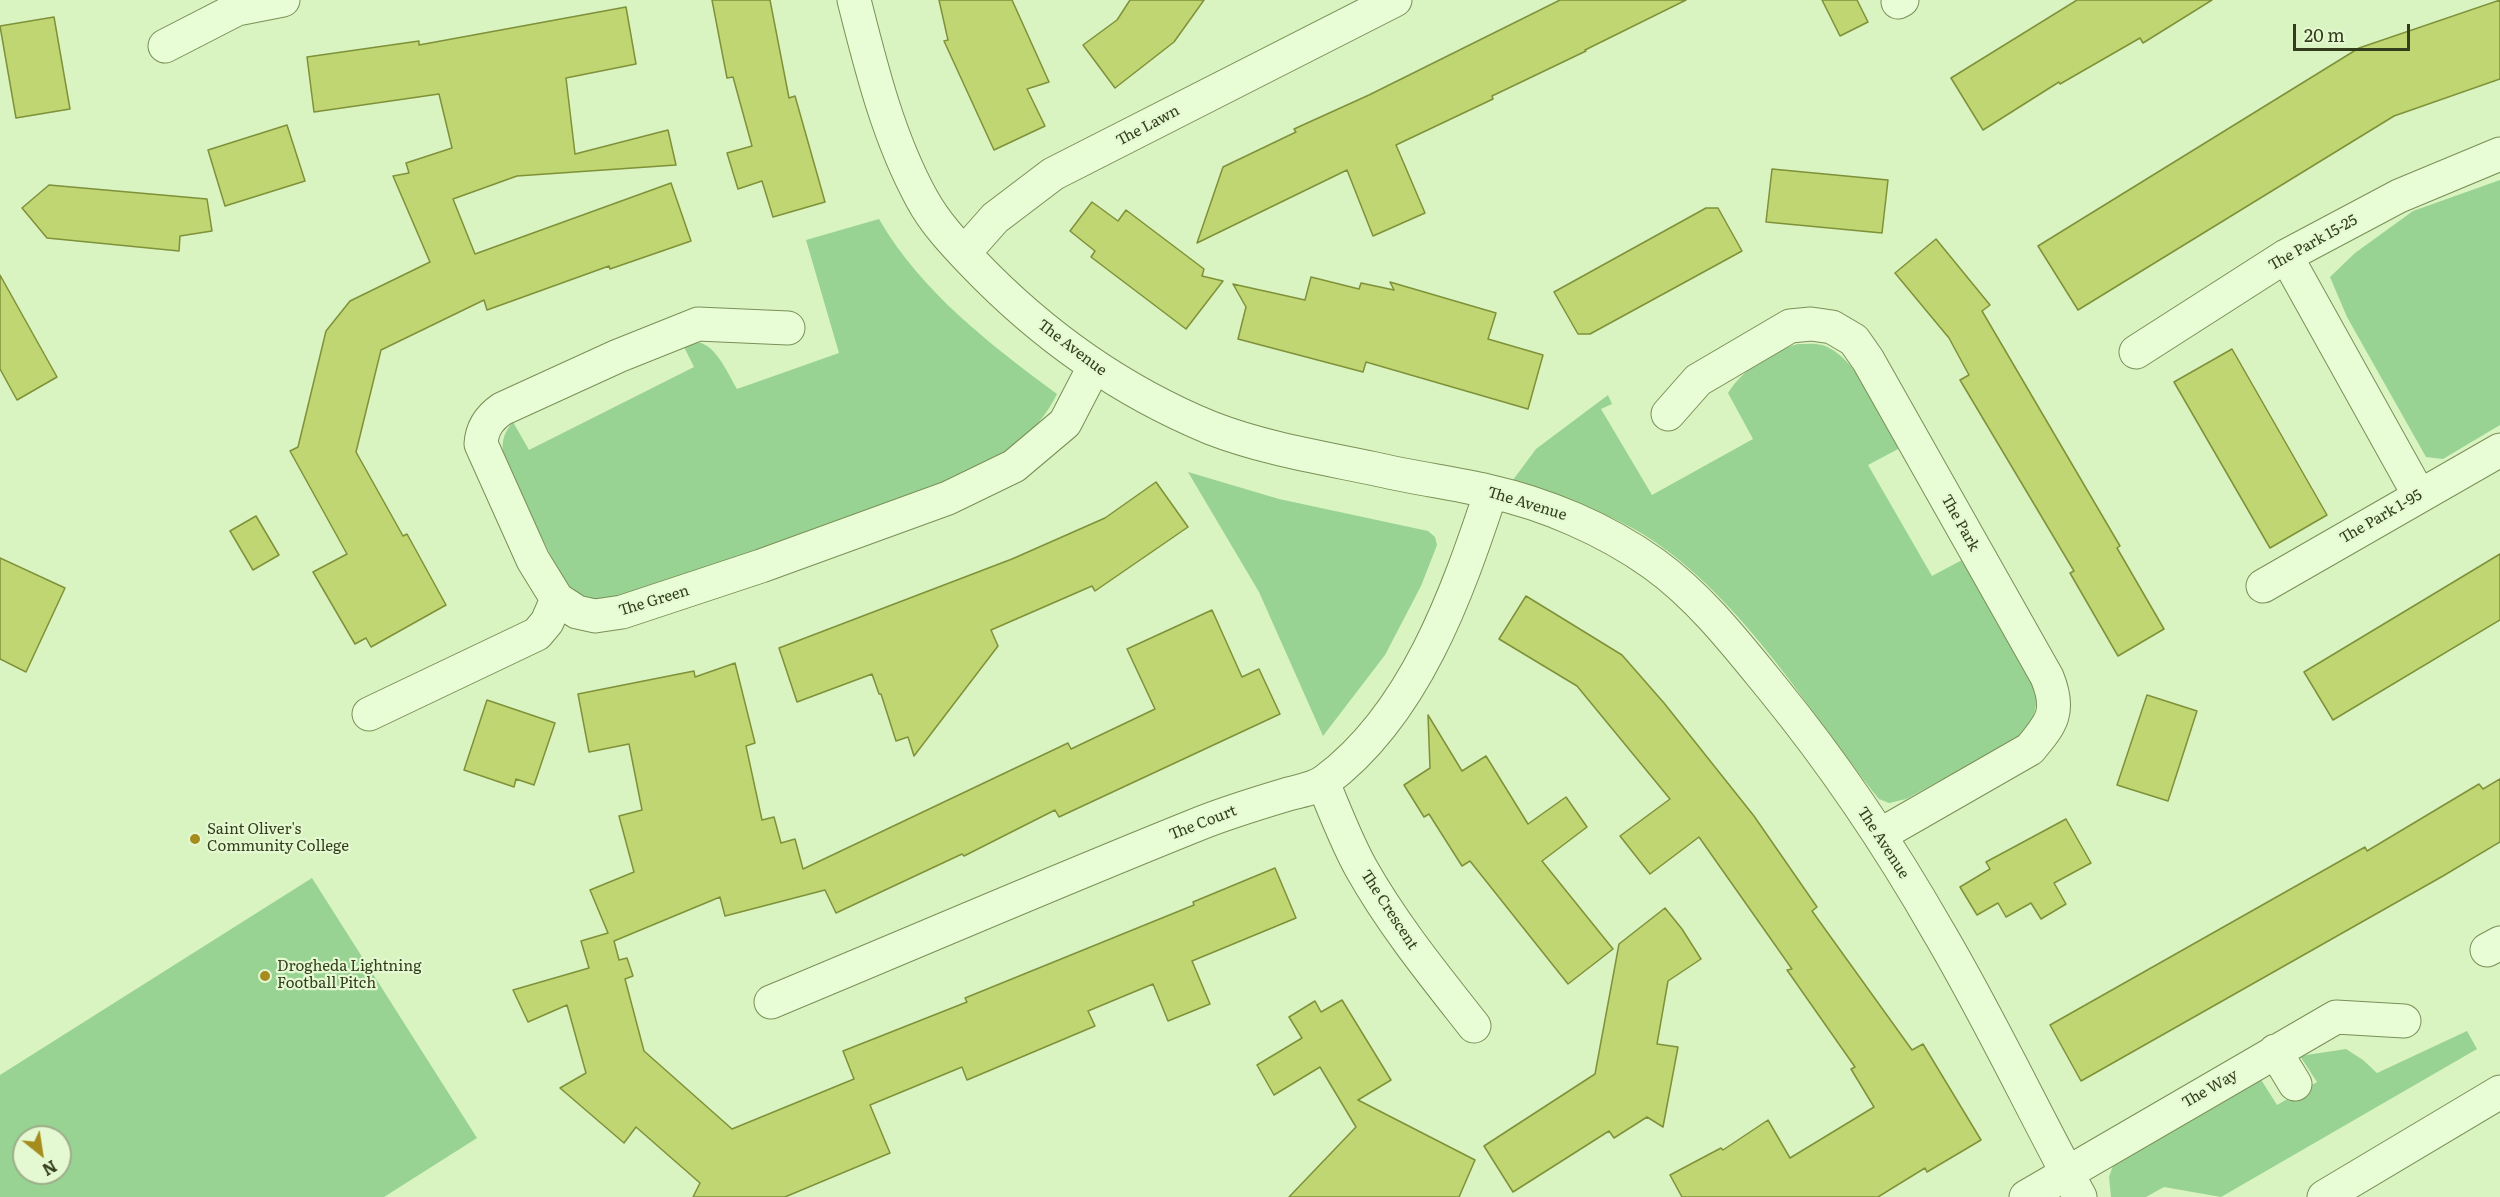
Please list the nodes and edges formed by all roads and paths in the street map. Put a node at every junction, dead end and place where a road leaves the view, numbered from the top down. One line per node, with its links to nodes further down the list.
1 (283, 0): 5 (street)
2 (854, 0): 7 (street, The Avenue)
3 (1395, 0): 4 (street, The Lawn)
4 (1343, 12): 7 (street, The Lawn)
5 (165, 46)
6 (2500, 154): 8 (street, The Park 15-25)
7 (964, 253): 11 (street, The Avenue)
8 (2286, 256): 10 (street, The Park 15-25); 15 (street)
9 (788, 328): 17 (street, The Green)
10 (2136, 352)
11 (1094, 367): 14 (street, The Avenue); 17 (street, The Green)
12 (1668, 414): 20 (street, The Park)
13 (2500, 450): 15 (street, The Park 1-95)
14 (1491, 492): 19 (street, The Court); 20 (street, The Avenue)
15 (2419, 495): 16 (street, The Park 1-95)
16 (2263, 586)
17 (557, 599): 18 (street)
18 (369, 714)
19 (1323, 783): 21 (street, The Court); 23 (street, The Crescent)
20 (1880, 835): 27 (street, The Avenue)
21 (771, 1002)
22 (2404, 1021): 24 (street, The Way)
23 (1474, 1026)
24 (2275, 1051): 25 (street); 27 (street, The Way)
25 (2295, 1084)
26 (2498, 1099): 29 (street)
27 (2074, 1185): 28 (street, The Way)
28 (2026, 1197)
29 (2324, 1197)

